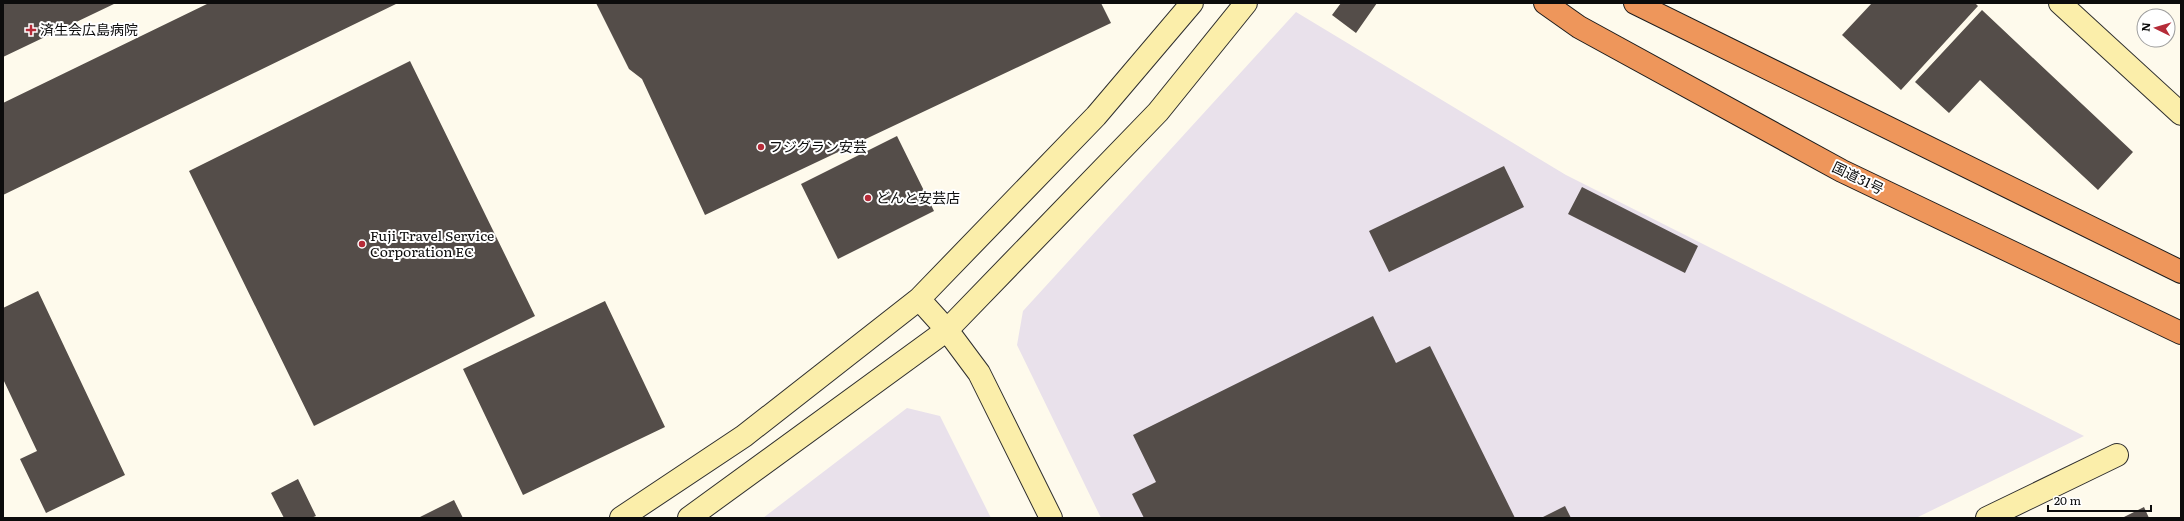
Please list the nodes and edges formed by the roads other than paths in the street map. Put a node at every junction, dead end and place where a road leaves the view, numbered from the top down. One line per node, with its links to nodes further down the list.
1 (1192, 3): 8 (street)
2 (1246, 3): 9 (street)
3 (1545, 3): 10 (highway, 国道31号)
4 (1635, 3): 7 (highway)
5 (2060, 3): 6 (street)
6 (2181, 114)
7 (2181, 272)
8 (919, 299): 9 (street); 12 (street)
9 (947, 330): 13 (street); 14 (street)
10 (2181, 333)
11 (2117, 455): 15 (street)
12 (621, 518)
13 (689, 518)
14 (1051, 518)
15 (1987, 518)

